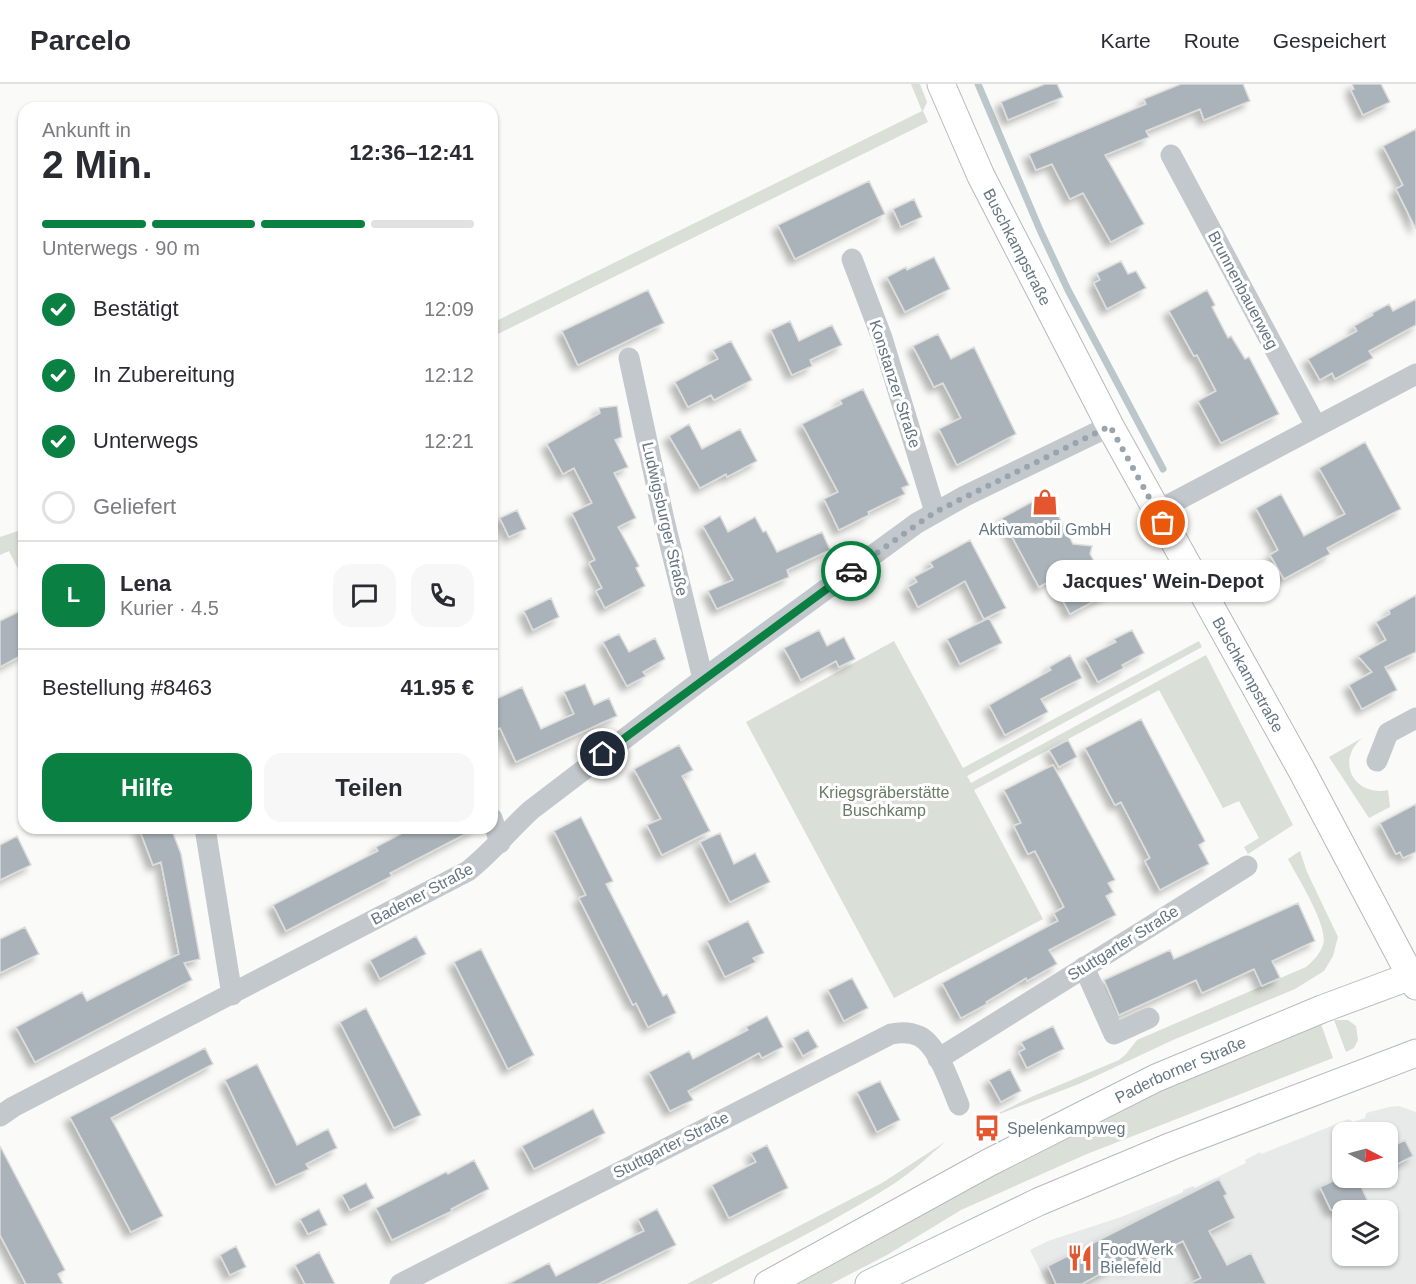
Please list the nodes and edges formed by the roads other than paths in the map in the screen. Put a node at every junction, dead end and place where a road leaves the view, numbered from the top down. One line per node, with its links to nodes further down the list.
1 (941, 84): 6 (main road, Buschkampstraße)
2 (1171, 155): 7 (street, Brunnenbauerweg)
3 (852, 259): 9 (street, Konstanzer Straße)
4 (628, 358): 10 (street, Ludwigsburger Straße)
5 (1416, 374): 7 (street)
6 (1110, 426): 8 (main road, Buschkampstraße); 9 (street, Badener Straße)
7 (1316, 426): 8 (street)
8 (1156, 511): 18 (main road, Buschkampstraße)
9 (935, 512): 10 (street, Badener Straße)
10 (703, 679): 15 (street, Badener Straße)
11 (1416, 718): 12 (street)
12 (1377, 761)
13 (206, 834): 19 (street)
14 (497, 834): 15 (street)
15 (500, 843): 19 (street, Badener Straße)
16 (1247, 866): 17 (street, Stuttgarter Straße)
17 (1084, 967): 20 (street); 22 (street, Stuttgarter Straße)
18 (1414, 978): 26 (main road, Paderborner Straße)
19 (232, 995): 24 (street, Badener Straße)
20 (1149, 1018)
21 (1416, 1053): 27 (main road)
22 (938, 1059): 23 (street, Stuttgarter Straße); 25 (street, Stuttgarter Straße)
23 (959, 1104)
24 (0, 1116)
25 (400, 1284)
26 (768, 1284)
27 (869, 1284)

